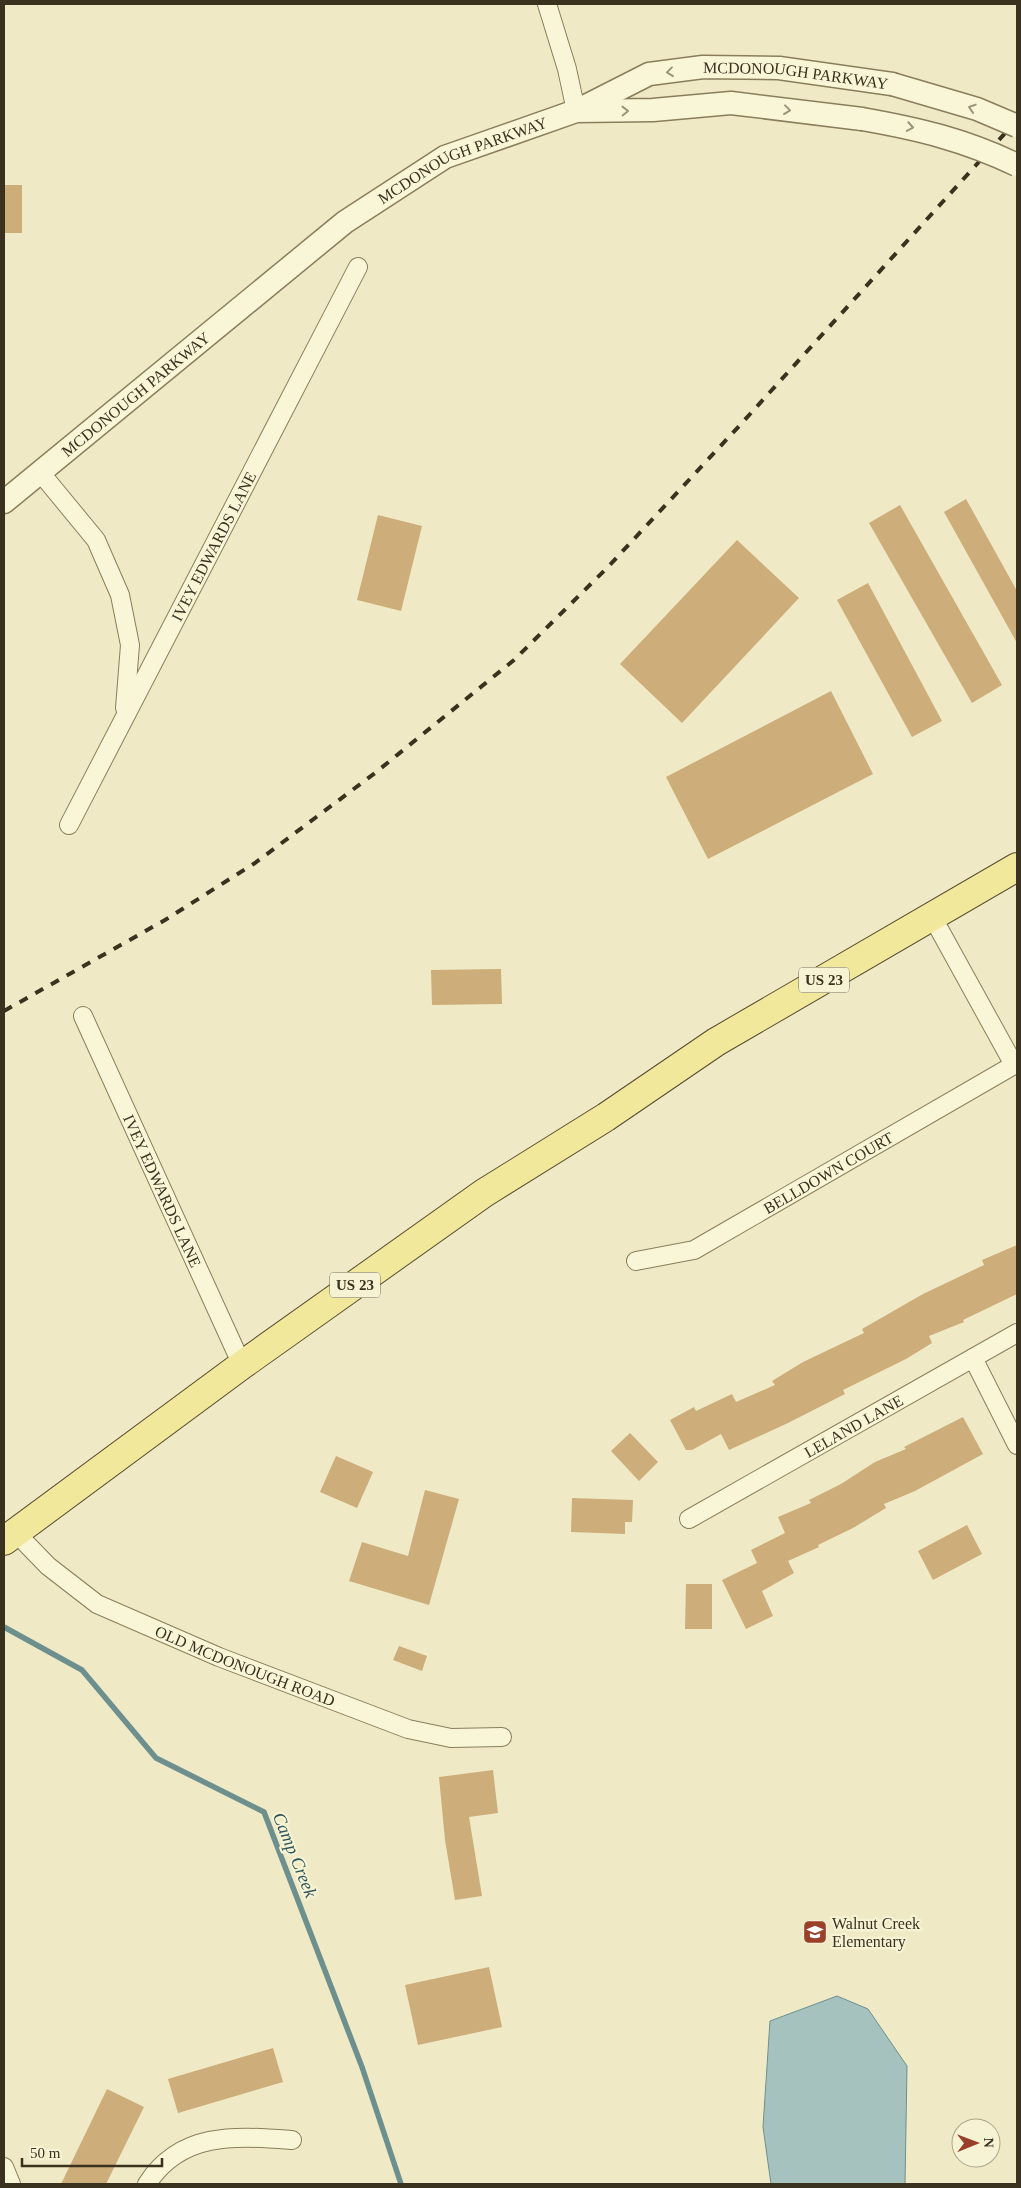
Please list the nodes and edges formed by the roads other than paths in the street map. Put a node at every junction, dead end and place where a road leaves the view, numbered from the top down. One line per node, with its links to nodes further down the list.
1 (547, 4): 2 (street)
2 (576, 111): 3 (street, MCDONOUGH PARKWAY, one-way to 2, bridge); 4 (street, MCDONOUGH PARKWAY, one-way to 4, bridge); 6 (street, MCDONOUGH PARKWAY)
3 (1017, 126)
4 (1017, 165)
5 (358, 267): 8 (street, IVEY EDWARDS LANE)
6 (40, 472): 7 (street, MCDONOUGH PARKWAY); 8 (street)
7 (4, 502)
8 (125, 716): 9 (street, IVEY EDWARDS LANE)
9 (69, 825)
10 (1017, 866): 11 (main road, US 23)
11 (933, 918): 13 (street, BELLDOWN COURT); 17 (main road, US 23)
12 (83, 1016): 17 (street, IVEY EDWARDS LANE)
13 (1016, 1064): 14 (street, BELLDOWN COURT)
14 (636, 1261)
15 (1017, 1333): 16 (street, LELAND LANE)
16 (973, 1358): 18 (street); 19 (street, LELAND LANE)
17 (242, 1365): 20 (main road, US 23)
18 (1017, 1445)
19 (689, 1519)
20 (9, 1537): 21 (street, OLD MCDONOUGH ROAD)
21 (502, 1737)
22 (292, 2140): 25 (street)
23 (4, 2167): 24 (street)
24 (11, 2184)
25 (147, 2184)

